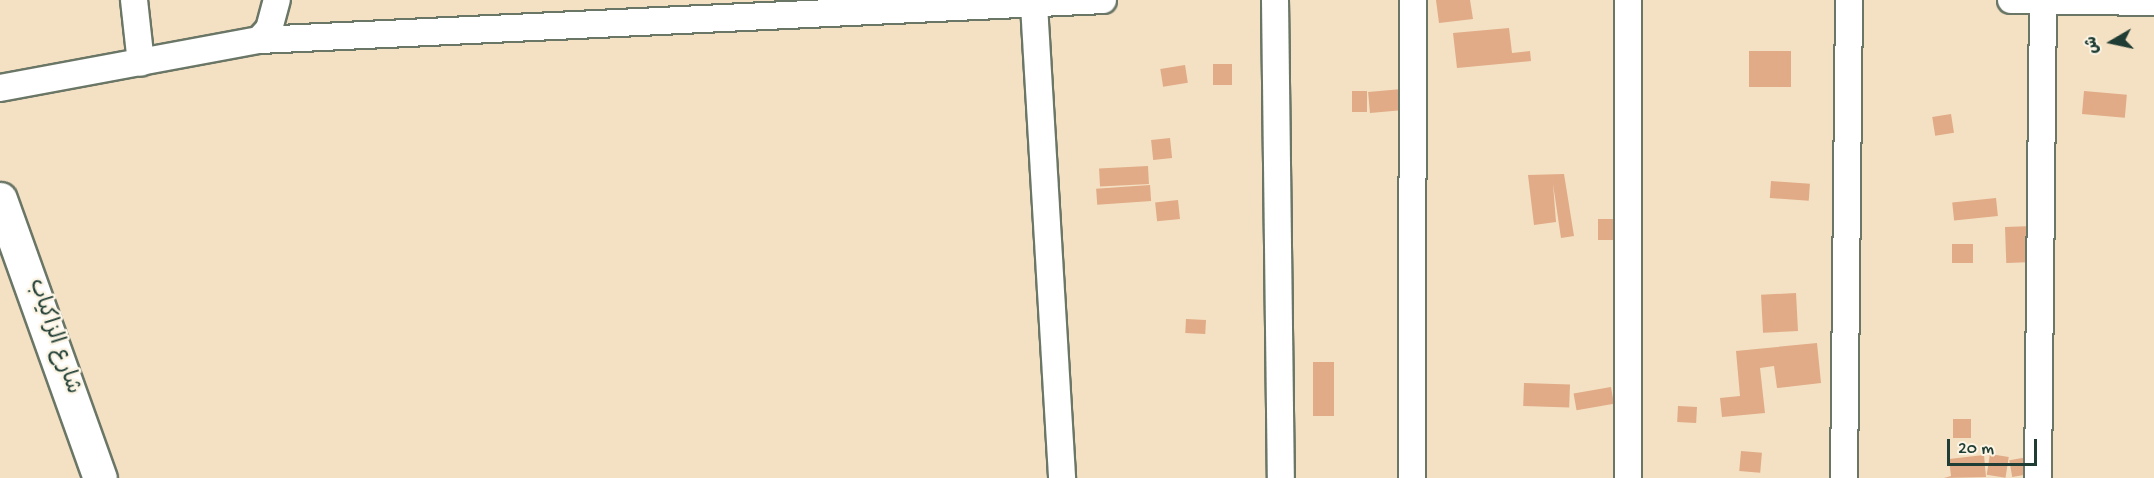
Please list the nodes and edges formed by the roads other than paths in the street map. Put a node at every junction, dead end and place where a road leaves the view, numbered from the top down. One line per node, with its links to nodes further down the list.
1 (134, 0): 13 (street)
2 (277, 0): 12 (street)
3 (1103, 0): 11 (street)
4 (1275, 0): 18 (street)
5 (1413, 0): 19 (street)
6 (1628, 0): 20 (street)
7 (1849, 0): 21 (street)
8 (2011, 0): 9 (street)
9 (2043, 0): 10 (street); 22 (street)
10 (2154, 2)
11 (1034, 4): 12 (street); 17 (street)
12 (259, 40): 13 (street)
13 (141, 63): 14 (street)
14 (0, 88)
15 (0, 199): 16 (street, شارع الزاكياب)
16 (100, 478)
17 (1062, 478)
18 (1281, 478)
19 (1413, 478)
20 (1628, 478)
21 (1844, 478)
22 (2038, 478)

